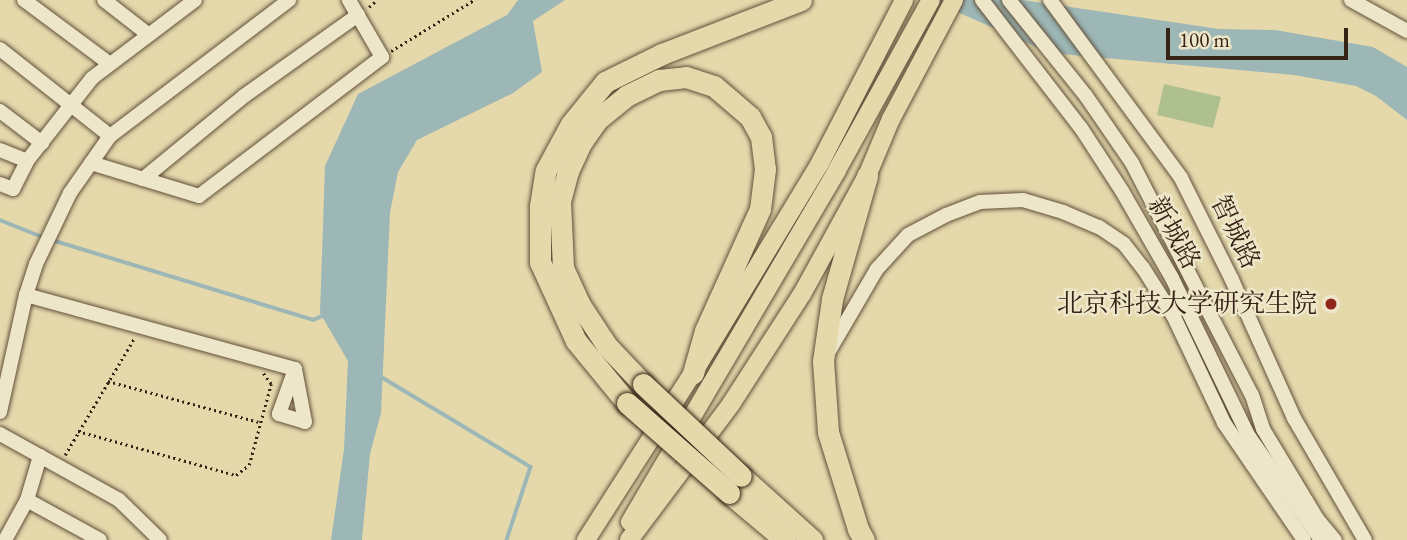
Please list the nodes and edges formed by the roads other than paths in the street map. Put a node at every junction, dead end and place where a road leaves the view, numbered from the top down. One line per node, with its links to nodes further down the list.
1 (24, 0): 19 (street)
2 (104, 0): 17 (street)
3 (195, 0): 17 (street)
4 (289, 0): 22 (street)
5 (349, 0): 15 (street)
6 (802, 0): 37 (highway, bridge)
7 (931, 0): 43 (main road)
8 (982, 0): 49 (street, 新城路)
9 (1009, 0): 50 (street, 新城路)
10 (1050, 0): 51 (street, 智城路)
11 (1351, 0): 12 (street)
12 (1371, 5): 16 (street)
13 (901, 6): 33 (main road)
14 (951, 7): 27 (main road)
15 (358, 15): 28 (street); 28 (street)
16 (1407, 31)
17 (149, 35): 19 (street)
18 (0, 49): 20 (street)
19 (110, 64): 20 (street)
20 (70, 104): 22 (street); 23 (street)
21 (0, 111): 23 (street)
22 (110, 136): 26 (street)
23 (42, 143): 25 (street)
24 (0, 150): 25 (street)
25 (27, 161): 29 (street)
26 (91, 163): 28 (street); 30 (street)
27 (867, 176): 31 (highway); 44 (main road)
28 (143, 179)
29 (0, 184)
30 (26, 295): 32 (street); 34 (street)
31 (823, 361): 47 (highway); 48 (street)
32 (295, 369)
33 (693, 373): 37 (highway, bridge); 42 (main road)
34 (0, 412)
35 (0, 434): 36 (street)
36 (40, 456): 38 (street); 41 (street)
37 (735, 484): 45 (highway); 46 (highway)
38 (27, 500): 39 (street); 40 (street)
39 (5, 540)
40 (100, 540)
41 (160, 540)
42 (586, 540)
43 (619, 540)
44 (629, 540)
45 (785, 540)
46 (812, 540)
47 (864, 540)
48 (1304, 540)
49 (1321, 540)
50 (1335, 540)
51 (1365, 540)

